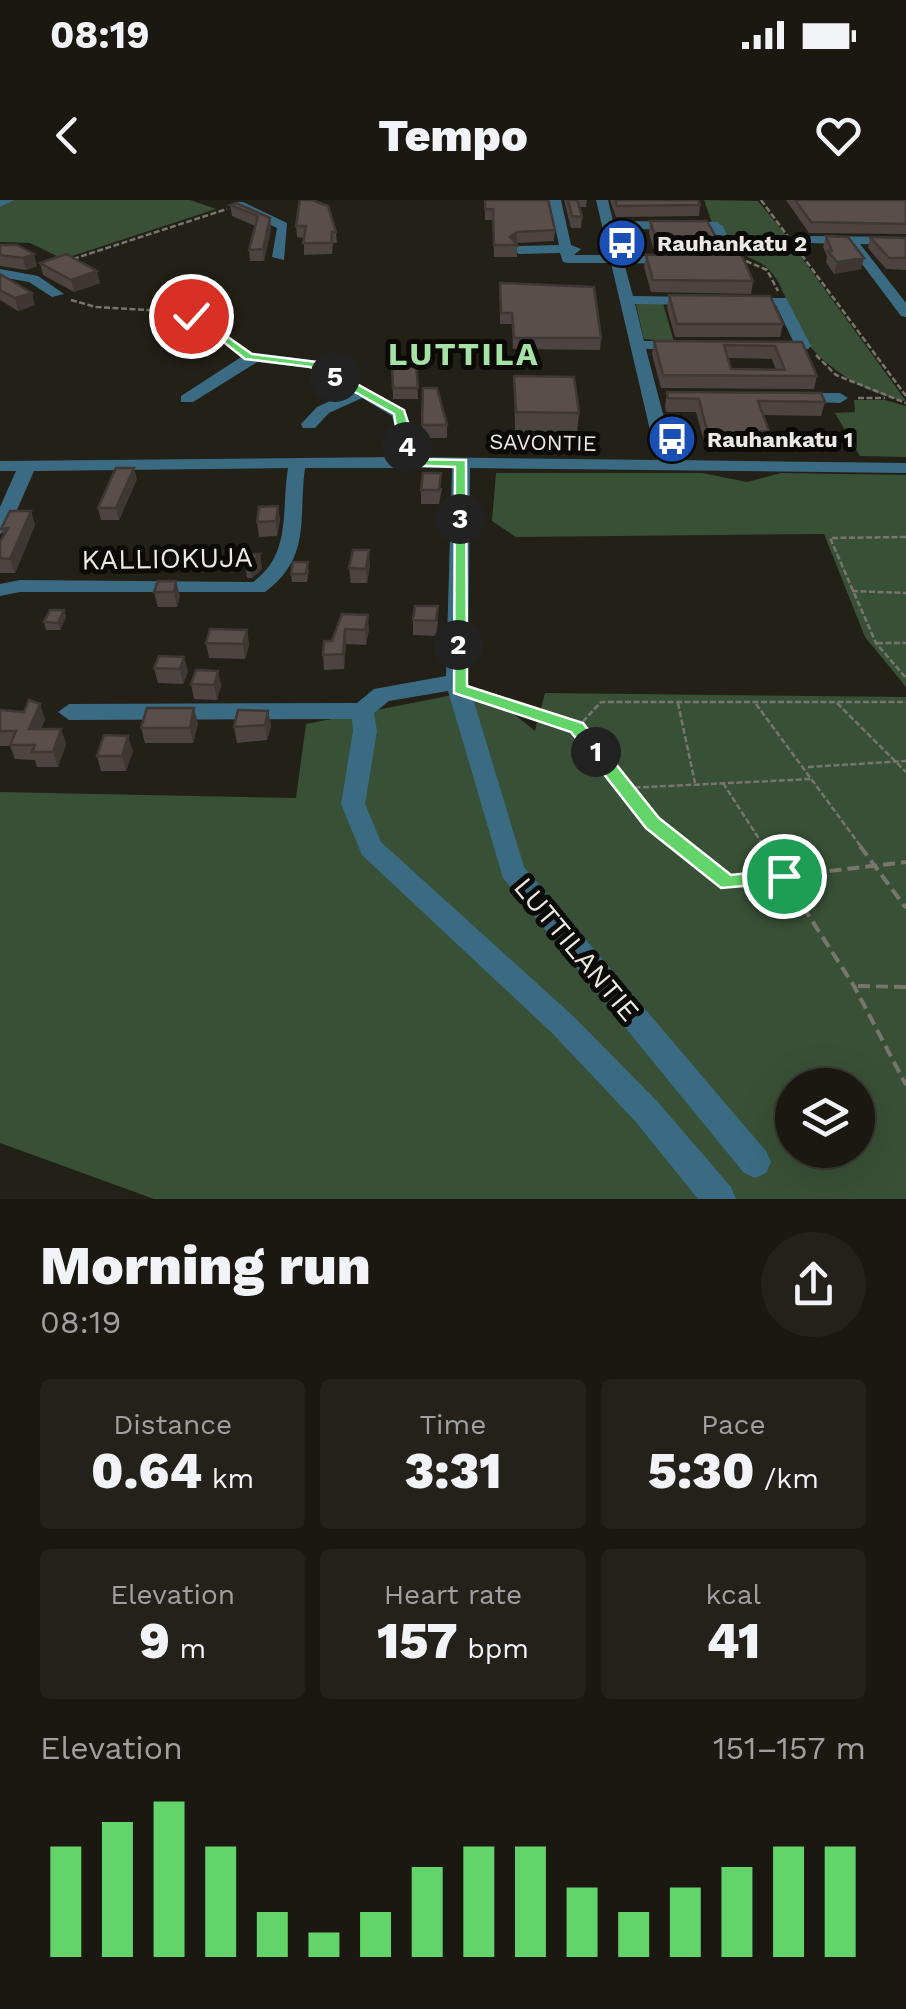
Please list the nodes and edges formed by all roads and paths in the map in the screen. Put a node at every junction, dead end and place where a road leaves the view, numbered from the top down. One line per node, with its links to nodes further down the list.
1 (8, 200): 6 (street)
2 (262, 200): 7 (street)
3 (555, 200): 14 (street)
4 (602, 200): 8 (street)
5 (760, 200): 10 (path)
6 (0, 202)
7 (242, 205): 17 (street); 18 (path)
8 (608, 225): 13 (street); 16 (street)
9 (811, 240): 11 (street)
10 (793, 241): 13 (path); 32 (path)
11 (851, 241): 12 (street); 24 (street)
12 (906, 241)
13 (725, 244): 19 (street)
14 (563, 249): 15 (street); 16 (street)
15 (520, 250)
16 (615, 255): 19 (street); 22 (street)
17 (279, 256)
18 (72, 259)
19 (730, 260): 23 (path)
20 (0, 273): 21 (street)
21 (58, 294): 29 (path)
22 (625, 300): 23 (street); 25 (street)
23 (781, 301): 28 (street)
24 (906, 313)
25 (636, 345): 26 (street); 31 (street)
26 (710, 345)
27 (766, 346): 28 (street)
28 (803, 346): 37 (path)
29 (252, 357): 30 (street); 34 (street)
30 (363, 392): 39 (street); 40 (street)
31 (651, 396): 33 (street); 45 (street)
32 (906, 396)
33 (670, 397)
34 (187, 398)
35 (784, 398): 36 (street)
36 (840, 398): 37 (path)
37 (887, 398): 38 (path)
38 (906, 403)
39 (308, 424)
40 (406, 462): 41 (street, SAVONTIE); 42 (street, SAVONTIE)
41 (461, 463): 45 (street, SAVONTIE); 55 (street, LUTTILANTIE)
42 (298, 465): 44 (street, SAVONTIE); 49 (street, KALLIOKUJA)
43 (0, 466): 44 (street, SAVONTIE)
44 (28, 466): 47 (street)
45 (668, 467): 46 (street, SAVONTIE)
46 (906, 468)
47 (1, 522)
48 (906, 537): 50 (path)
49 (0, 590)
50 (851, 591): 51 (path); 52 (path)
51 (906, 593)
52 (876, 643): 53 (path); 54 (path)
53 (906, 643)
54 (906, 678)
55 (458, 686): 60 (street); 62 (path); 78 (street, LUTTILANTIE)
56 (678, 702): 57 (path); 62 (path); 69 (path)
57 (754, 702): 58 (path); 65 (path)
58 (836, 702): 59 (path); 64 (path)
59 (906, 702)
60 (362, 711): 61 (street); 79 (street)
61 (68, 712)
62 (577, 728): 70 (path)
63 (906, 761): 64 (path)
64 (894, 762): 65 (path); 66 (path)
65 (806, 767): 67 (path)
66 (906, 772)
67 (814, 778): 68 (path); 72 (path)
68 (723, 783): 69 (path); 73 (path)
69 (695, 784): 70 (path)
70 (625, 788): 73 (path)
71 (906, 862): 72 (path)
72 (876, 866): 73 (path); 74 (path)
73 (784, 876): 75 (path)
74 (906, 908)
75 (854, 986): 76 (path); 77 (path)
76 (906, 988)
77 (906, 1084)
78 (754, 1162)
79 (719, 1199)

